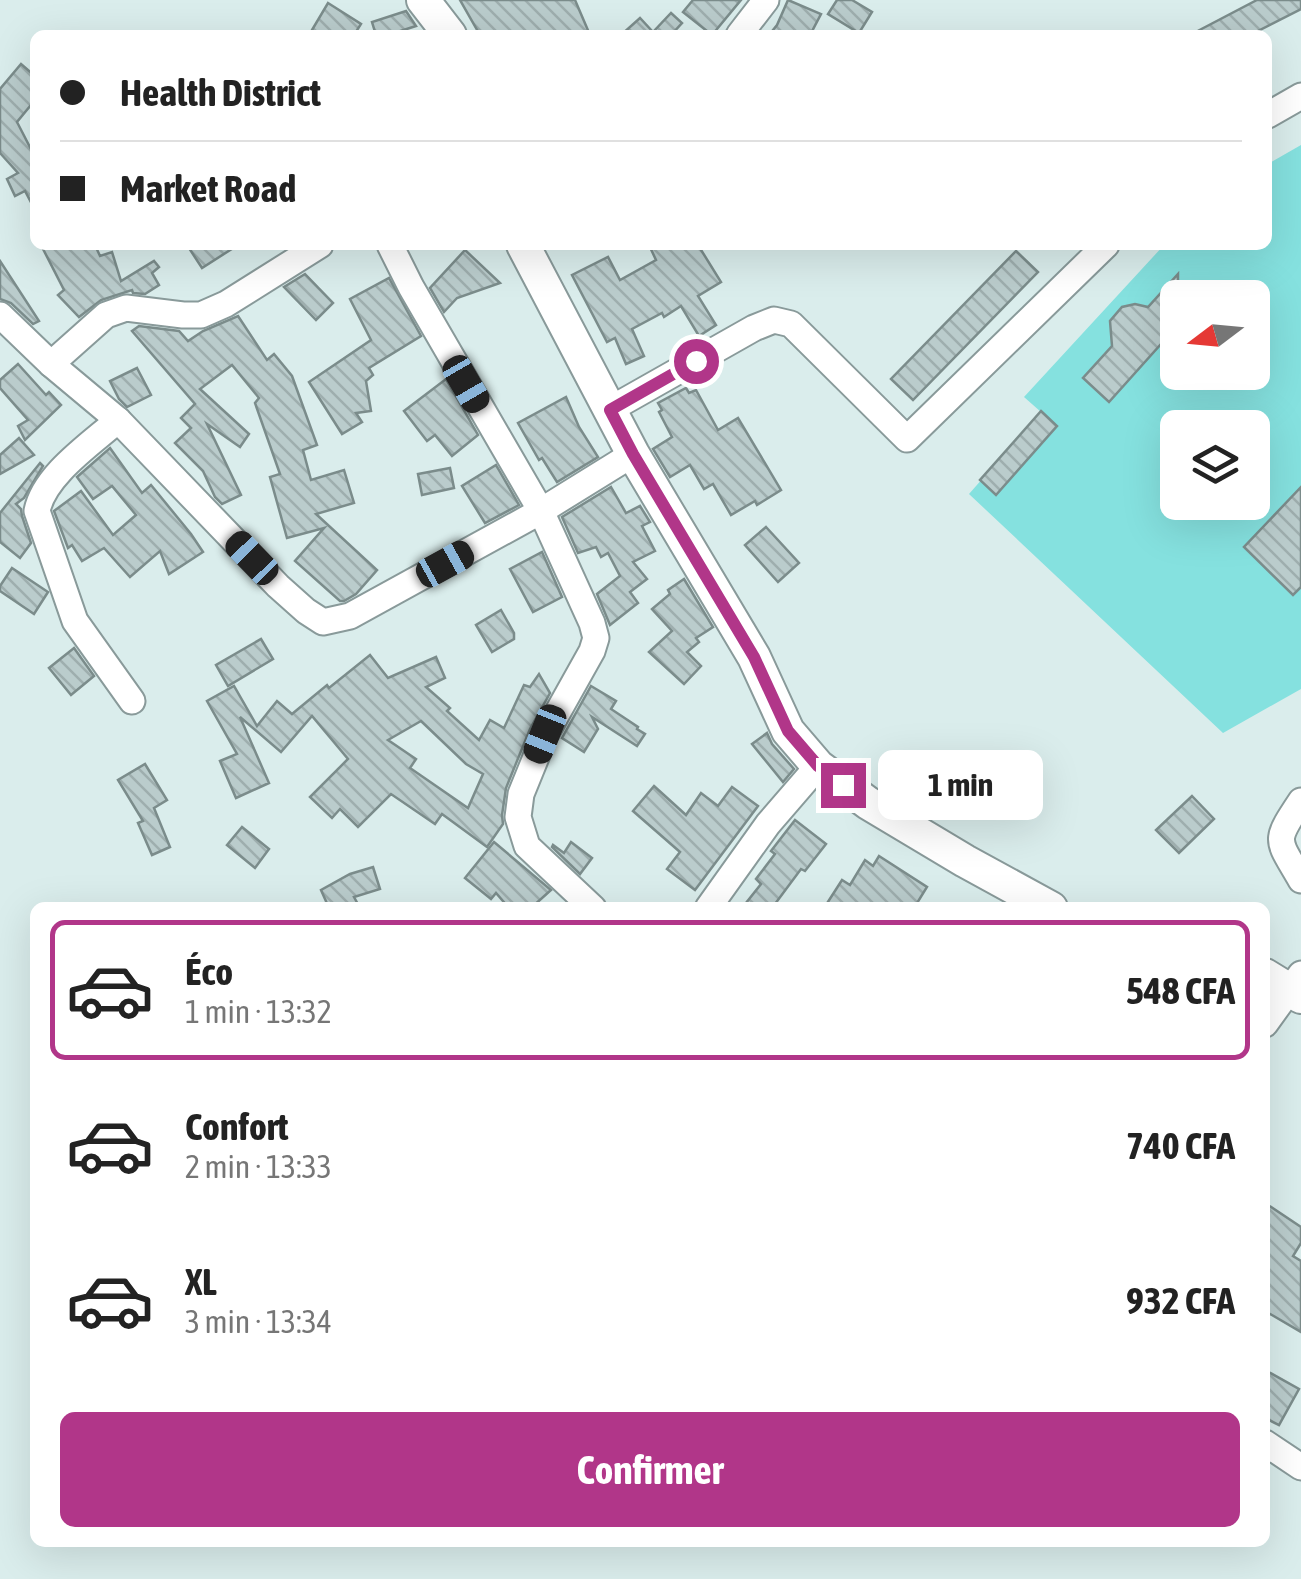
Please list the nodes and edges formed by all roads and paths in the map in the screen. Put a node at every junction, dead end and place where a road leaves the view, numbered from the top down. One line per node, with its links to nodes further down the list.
1 (423, 0): 3 (main road)
2 (766, 0): 4 (street)
3 (446, 30)
4 (743, 30)
5 (1301, 96): 6 (street)
6 (1272, 113)
7 (312, 250): 12 (street)
8 (392, 250): 16 (street)
9 (530, 250): 13 (main road)
10 (1101, 250): 13 (street)
11 (0, 315): 12 (street)
12 (51, 364): 14 (street)
13 (610, 410): 15 (main road)
14 (118, 420): 16 (street); 17 (street)
15 (633, 454): 16 (street); 18 (main road)
16 (540, 511): 21 (street)
17 (132, 701)
18 (818, 766): 22 (street); 23 (main road)
19 (1301, 801): 20 (street)
20 (1301, 880)
21 (587, 902)
22 (712, 902)
23 (1040, 902)
24 (1289, 984): 25 (street)
25 (1270, 1016)
26 (1270, 1446): 27 (street)
27 (1301, 1467)

